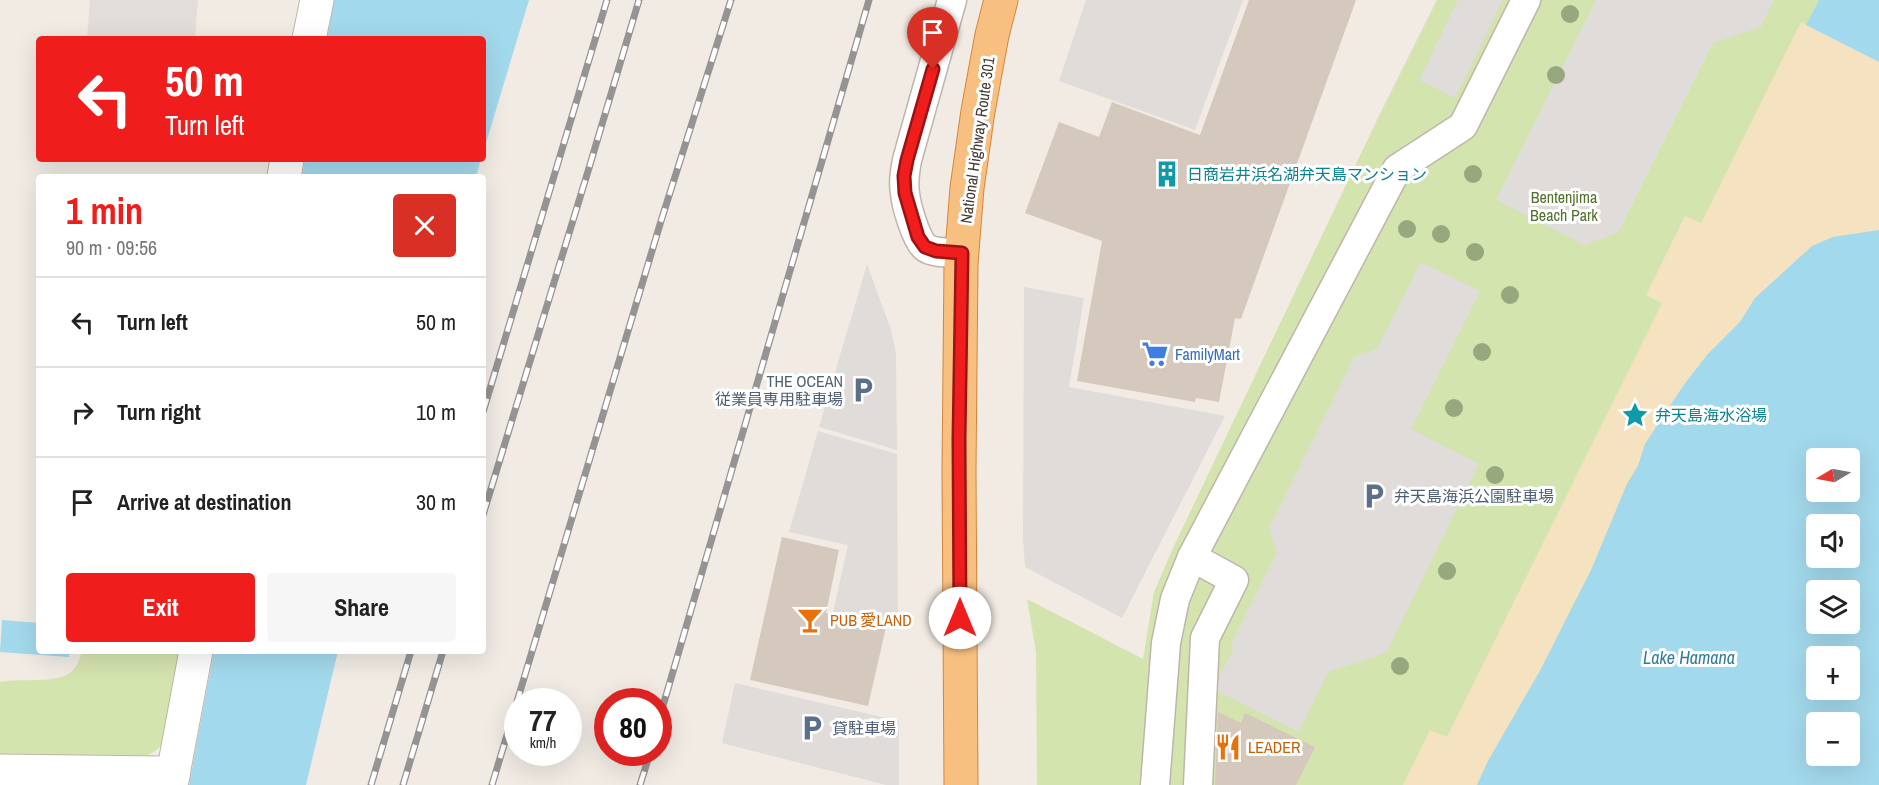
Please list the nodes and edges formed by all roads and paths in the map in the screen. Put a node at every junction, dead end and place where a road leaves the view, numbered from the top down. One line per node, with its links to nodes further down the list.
1 (317, 0): 5 (street)
2 (952, 0): 6 (lane)
3 (1001, 0): 6 (highway, National Highway Route 301)
4 (1526, 0): 7 (lane)
5 (310, 36)
6 (962, 253): 11 (highway, National Highway Route 301)
7 (1192, 557): 12 (lane); 13 (lane)
8 (195, 654): 10 (street)
9 (0, 771): 10 (street)
10 (172, 781)
11 (961, 785)
12 (1155, 785)
13 (1198, 785)

